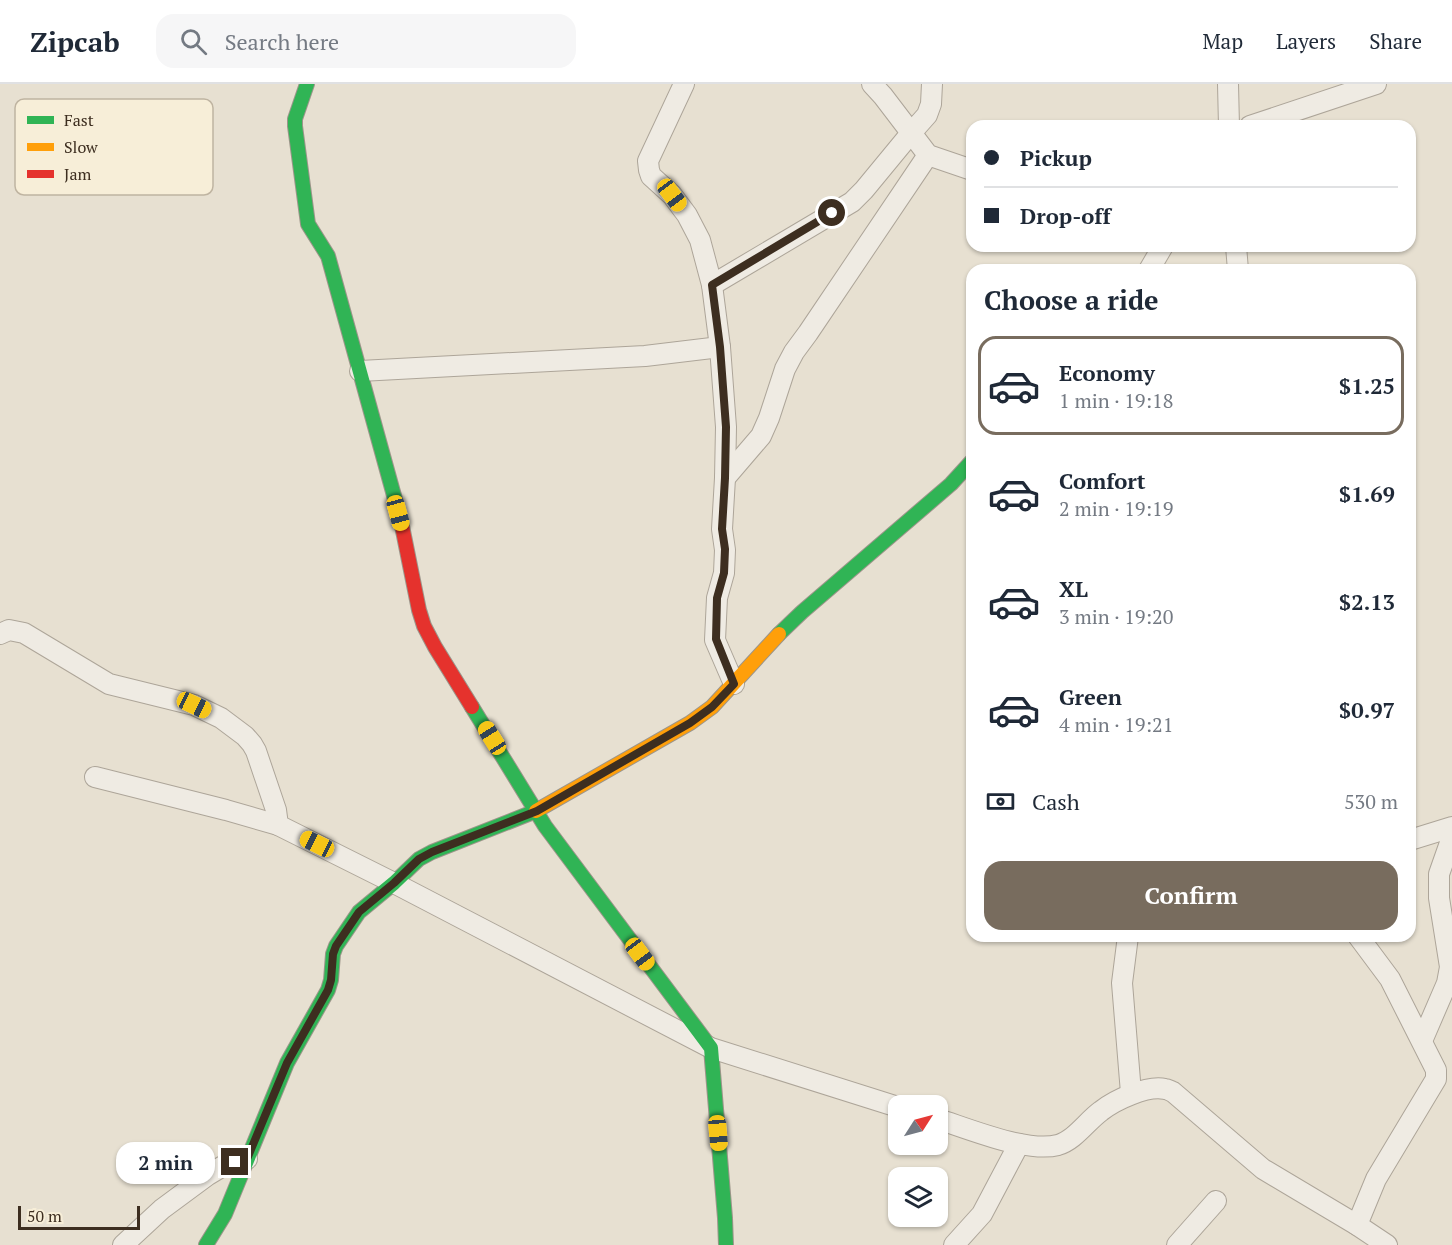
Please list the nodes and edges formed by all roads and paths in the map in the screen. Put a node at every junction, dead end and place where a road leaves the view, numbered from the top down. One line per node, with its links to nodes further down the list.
1 (307, 84): 14 (street)
2 (684, 84): 12 (street)
3 (872, 84): 9 (street)
4 (932, 84): 9 (street)
5 (1228, 84): 7 (street)
6 (1376, 84): 8 (street)
7 (1229, 120)
8 (1268, 120)
9 (911, 133): 10 (street); 12 (street)
10 (928, 155): 11 (street); 16 (street)
11 (966, 168)
12 (712, 285): 13 (street)
13 (720, 347): 14 (street); 16 (street)
14 (360, 370): 20 (street)
15 (966, 467): 18 (street)
16 (725, 478): 18 (street)
17 (0, 634): 21 (street)
18 (734, 684): 20 (street)
19 (95, 777): 21 (street)
20 (537, 811): 25 (street); 29 (street)
21 (278, 825): 25 (street)
22 (1452, 827): 24 (street)
23 (1452, 837): 28 (street)
24 (1416, 838)
25 (394, 883): 29 (street); 34 (street)
26 (1127, 942): 30 (street)
27 (1362, 942): 28 (street)
28 (1422, 1041): 36 (street)
29 (711, 1048): 31 (street); 39 (street)
30 (1131, 1093): 33 (street); 36 (street)
31 (888, 1104)
32 (948, 1122): 33 (street)
33 (1019, 1144): 40 (street)
34 (247, 1159): 37 (street); 38 (street)
35 (1216, 1202): 41 (street)
36 (1357, 1225): 42 (street)
37 (123, 1245)
38 (206, 1245)
39 (726, 1245)
40 (954, 1245)
41 (1177, 1245)
42 (1387, 1245)

